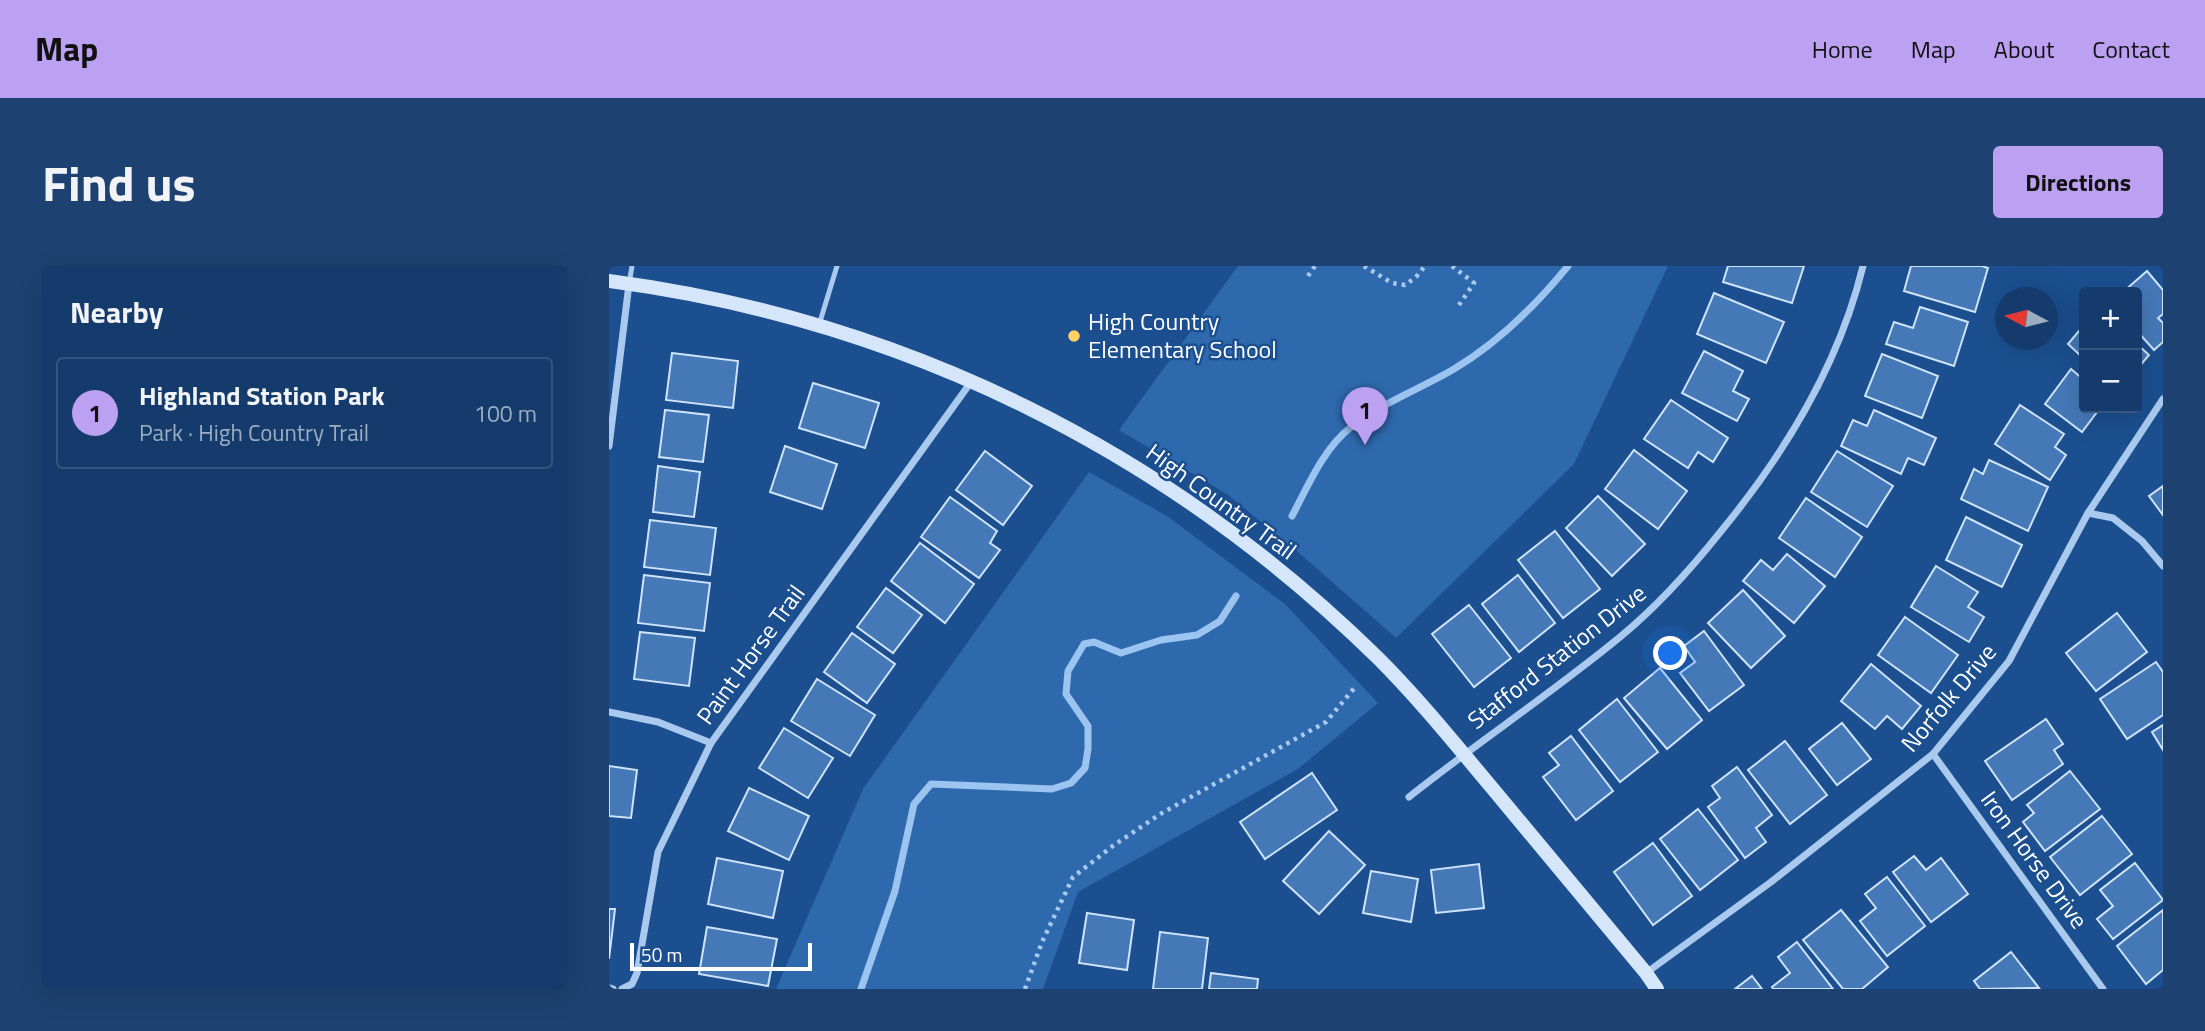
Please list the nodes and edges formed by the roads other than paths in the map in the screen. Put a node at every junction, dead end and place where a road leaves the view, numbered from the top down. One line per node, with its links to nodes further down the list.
1 (632, 266): 5 (lane)
2 (837, 266): 6 (lane)
3 (1863, 266): 14 (street, Stafford Station Drive)
4 (609, 281): 5 (street, High Country Trail)
5 (629, 284): 6 (street, High Country Trail); 9 (street)
6 (819, 325): 7 (street, High Country Trail)
7 (971, 381): 13 (street, Paint Horse Trail); 14 (street, High Country Trail)
8 (2163, 399): 10 (street, Norfolk Drive)
9 (609, 446)
10 (2088, 513): 11 (street); 15 (street, Norfolk Drive)
11 (2163, 566)
12 (609, 712): 13 (street)
13 (711, 743): 18 (street, Paint Horse Trail)
14 (1463, 754): 16 (street, Stafford Station Drive); 17 (street, High Country Trail)
15 (1933, 754): 17 (street, Norfolk Drive); 20 (street, Iron Horse Drive)
16 (1409, 797)
17 (1646, 973): 19 (street, High Country Trail)
18 (622, 989)
19 (1657, 989)
20 (2103, 989)

